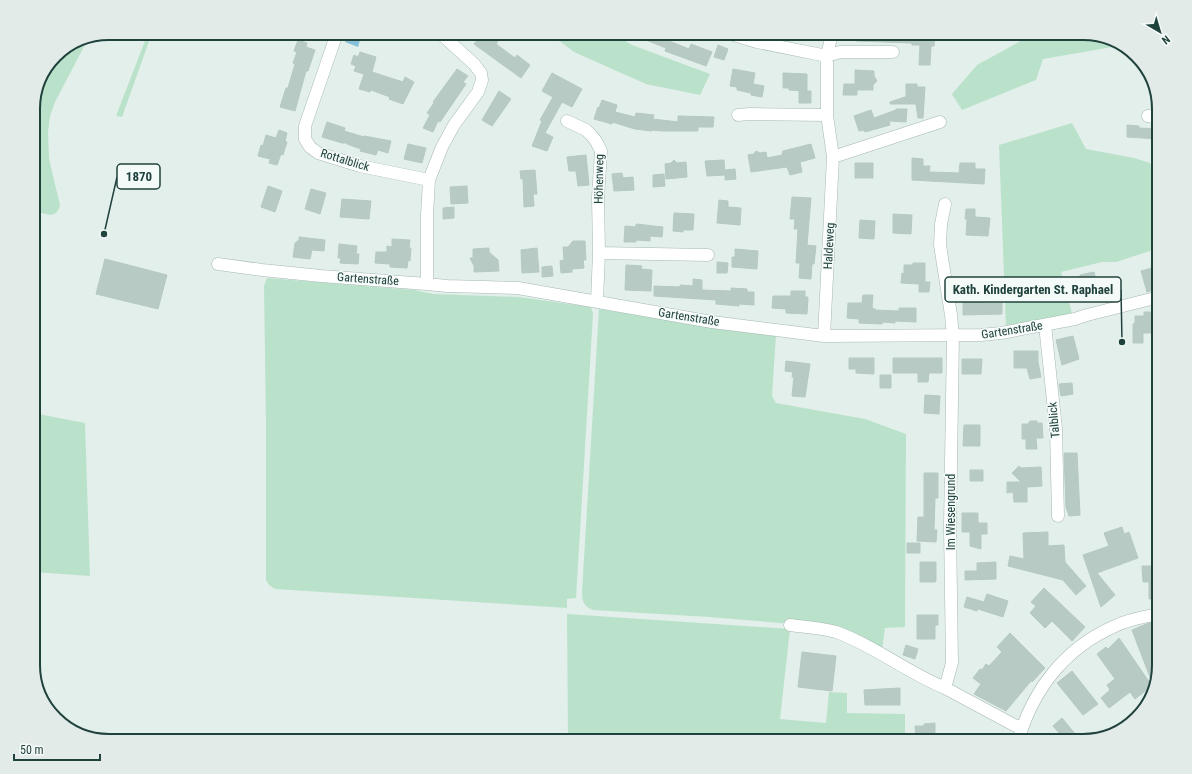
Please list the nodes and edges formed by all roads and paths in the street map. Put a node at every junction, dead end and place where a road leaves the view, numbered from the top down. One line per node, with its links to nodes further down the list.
1 (335, 40): 12 (street, Rottalblick)
2 (448, 40): 12 (street)
3 (750, 40): 6 (street)
4 (830, 40): 6 (street, Haldeweg)
5 (893, 52): 6 (street)
6 (827, 56): 8 (street, Haldeweg)
7 (738, 115): 8 (street)
8 (827, 115): 11 (street, Haldeweg)
9 (567, 122): 14 (street, Höhenweg)
10 (940, 122): 11 (street)
11 (833, 157): 21 (street, Haldeweg)
12 (429, 180): 17 (street)
13 (945, 204): 22 (street, Im Wiesengrund)
14 (599, 253): 15 (street); 19 (street, Höhenweg)
15 (708, 255)
16 (218, 264): 17 (street, Gartenstraße)
17 (427, 284): 19 (street, Gartenstraße)
18 (1152, 299): 20 (street, Gartenstraße)
19 (597, 302): 21 (street, Gartenstraße)
20 (1045, 325): 22 (street, Gartenstraße); 23 (street, Talblick)
21 (824, 336): 22 (street, Gartenstraße)
22 (953, 336): 26 (street, Im Wiesengrund)
23 (1058, 516)
24 (1152, 615): 27 (street)
25 (790, 625): 26 (street)
26 (945, 688): 27 (street)
27 (1022, 727): 28 (street)
28 (1020, 734)

